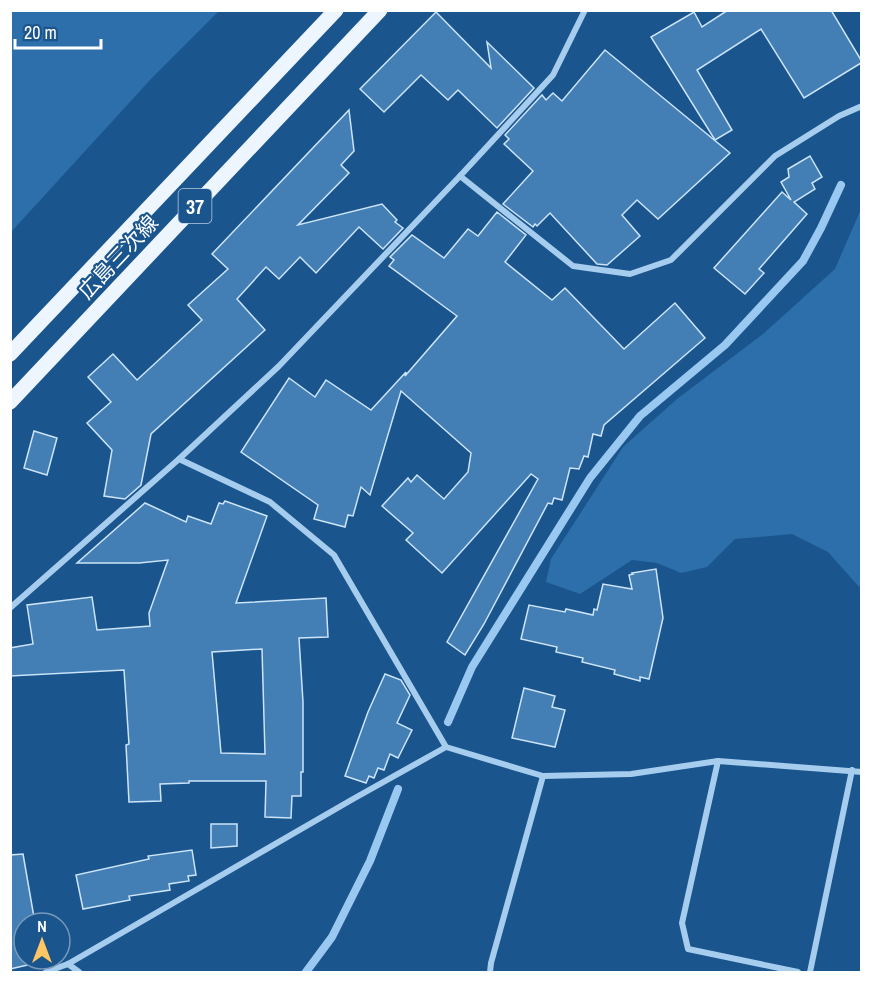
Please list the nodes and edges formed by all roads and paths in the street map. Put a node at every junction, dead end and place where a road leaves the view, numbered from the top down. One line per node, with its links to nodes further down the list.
1 (336, 10): 6 (main road, 広島三次線 / 37)
2 (380, 10): 7 (main road, 広島三次線 / 37)
3 (585, 10): 5 (street)
4 (861, 106): 5 (street)
5 (460, 176): 8 (street)
6 (10, 354)
7 (10, 402)
8 (179, 459): 9 (street); 10 (street)
9 (10, 608)
10 (446, 747): 14 (street); 15 (street)
11 (718, 761): 12 (street); 14 (street); 17 (street)
12 (852, 770): 13 (street); 18 (street)
13 (861, 772)
14 (543, 776): 16 (street)
15 (72, 962)
16 (490, 972)
17 (798, 972)
18 (810, 972)

